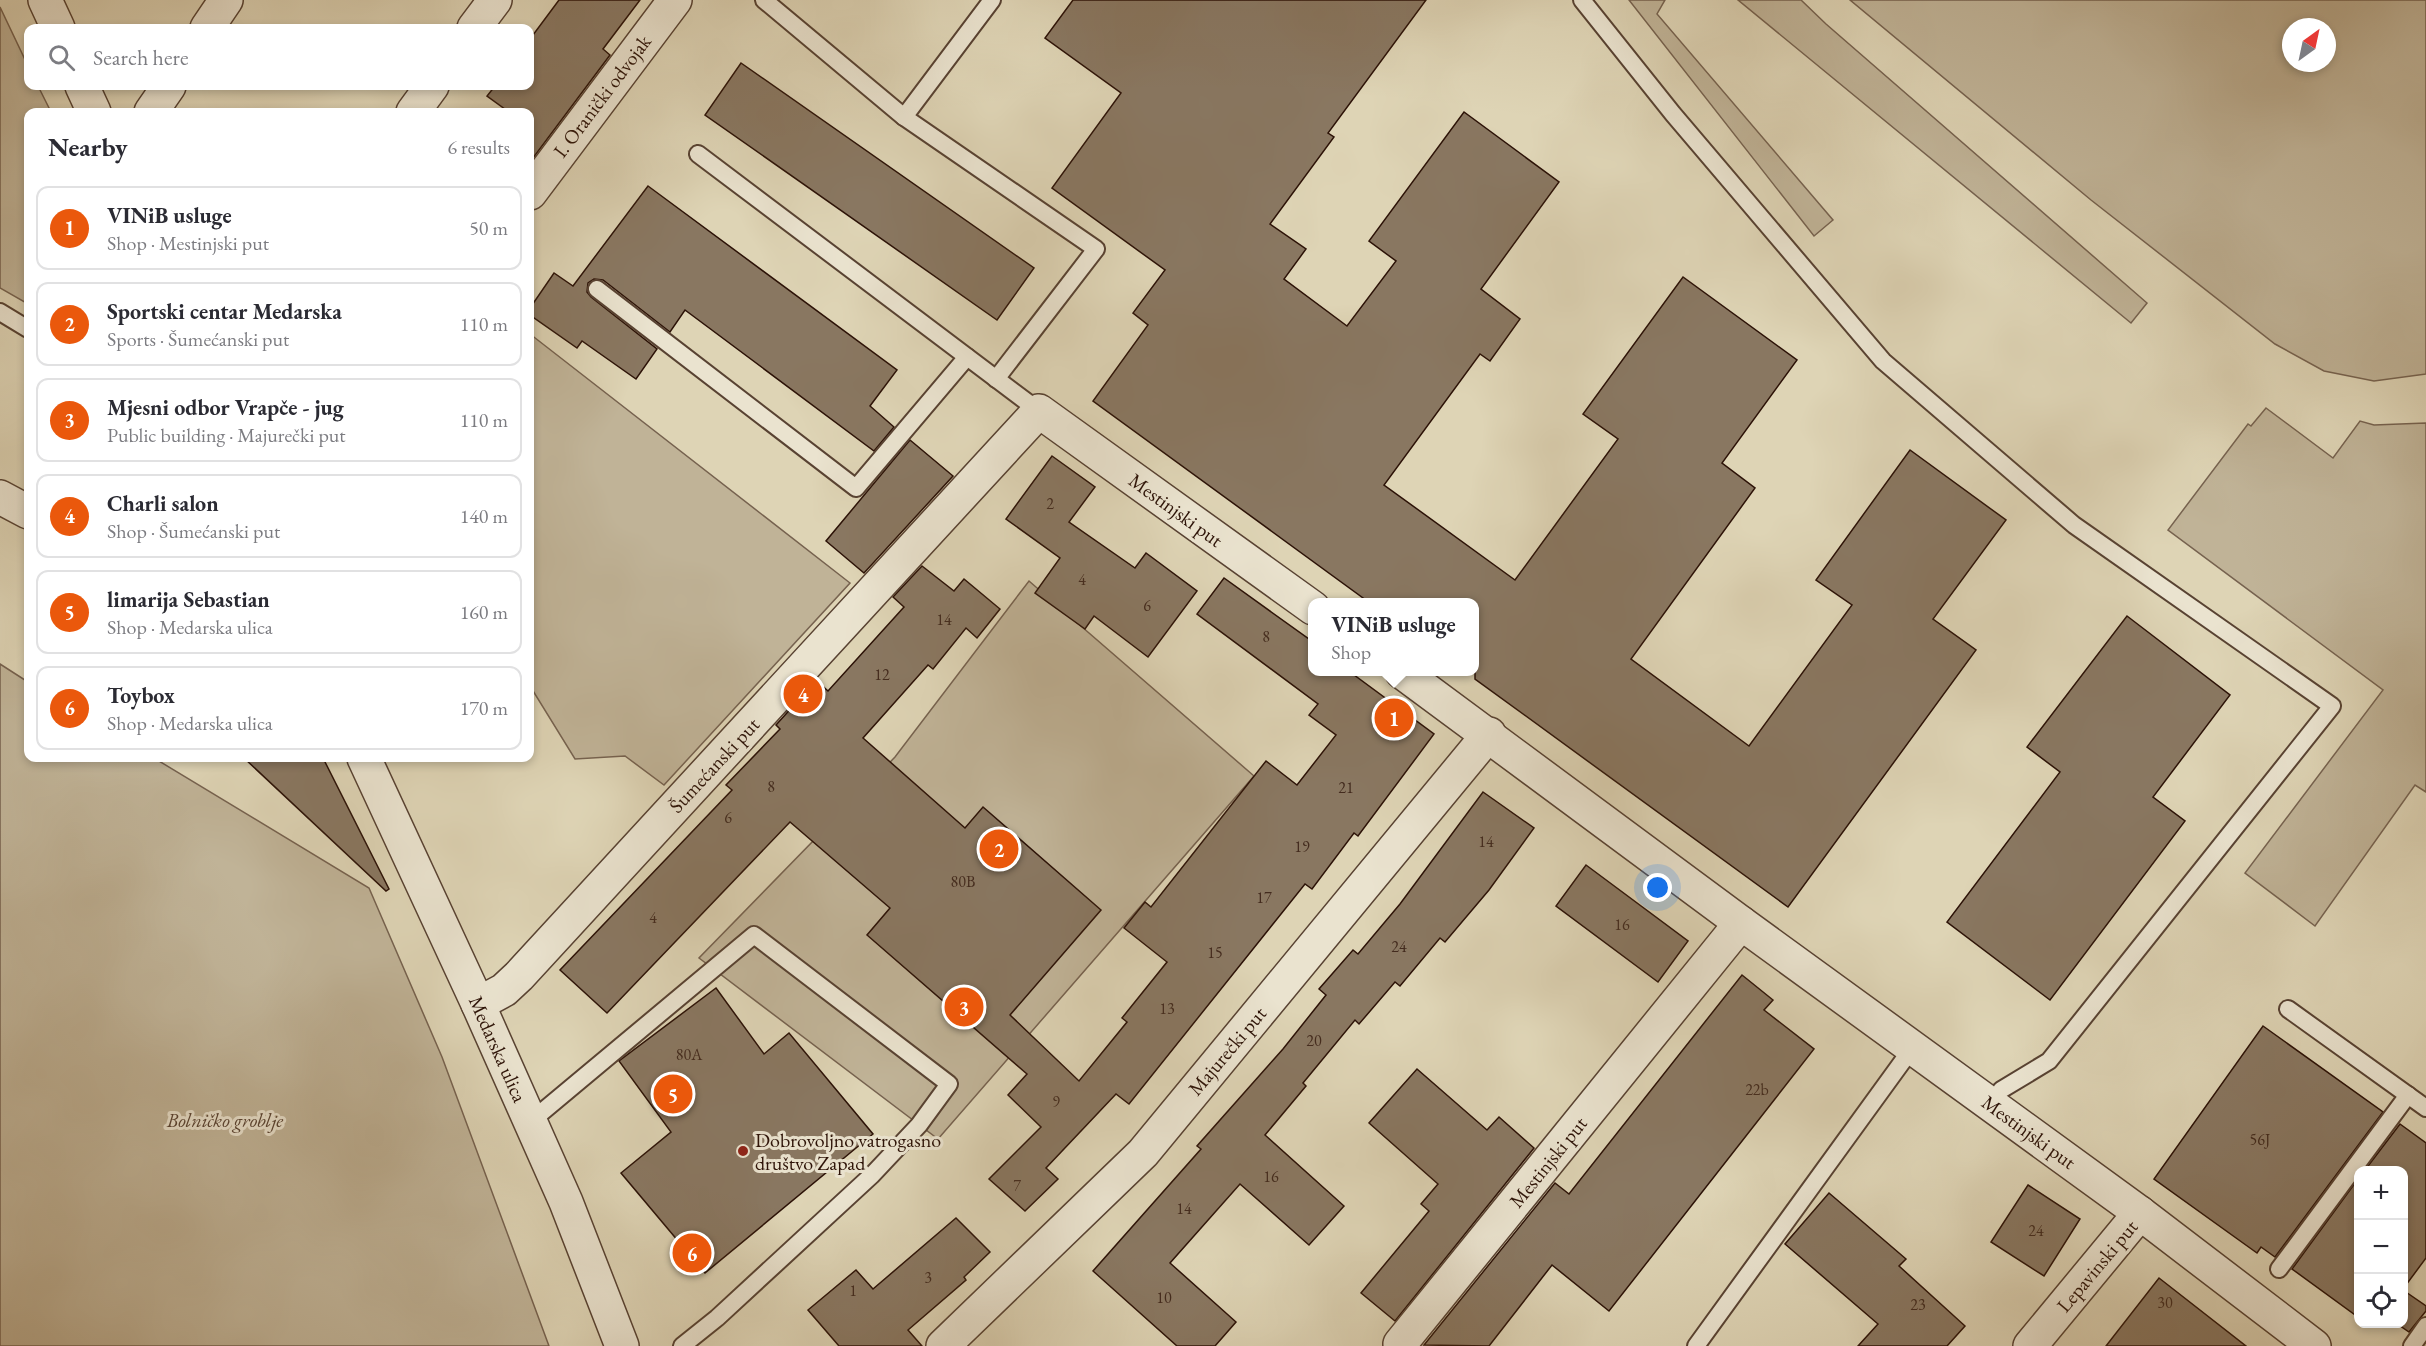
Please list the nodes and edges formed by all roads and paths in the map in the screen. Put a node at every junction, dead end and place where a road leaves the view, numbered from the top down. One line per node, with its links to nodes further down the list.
1 (45, 0): 8 (street)
2 (226, 0): 9 (street)
3 (495, 0): 10 (street)
4 (675, 0): 19 (street, I. Oranički odvojak)
5 (764, 0): 17 (lane)
6 (992, 0): 17 (lane)
7 (1582, 0): 36 (lane)
8 (56, 24)
9 (210, 24)
10 (477, 24)
11 (84, 90): 14 (street)
12 (166, 90): 15 (street)
13 (429, 90): 16 (street)
14 (92, 108)
15 (154, 108)
16 (416, 108)
17 (904, 117): 24 (lane)
18 (698, 154): 23 (lane)
19 (534, 188)
20 (597, 289): 23 (lane)
21 (0, 312): 22 (lane)
22 (24, 326)
23 (967, 357): 24 (lane)
24 (996, 379): 25 (lane)
25 (1039, 411): 28 (street, Mestinjski put); 33 (street, Šumećanski put)
26 (0, 497): 27 (street)
27 (24, 510)
28 (1308, 604)
29 (1408, 676): 30 (street, Mestinjski put)
30 (1489, 734): 32 (street, Mestinjski put); 46 (street, Majurečki put)
31 (366, 762): 33 (street, Medarska ulica)
32 (1741, 923): 35 (street, Mestinjski put); 43 (street, Mestinjski put)
33 (478, 1004): 39 (street, Medarska ulica)
34 (2288, 1009): 37 (lane)
35 (1913, 1047): 40 (street, Mestinjski put); 47 (lane)
36 (2001, 1090)
37 (2408, 1095): 38 (lane); 41 (lane)
38 (2426, 1108)
39 (530, 1122): 44 (street, Medarska ulica); 45 (lane)
40 (2140, 1214): 48 (street, Lepavinski put); 49 (street, Mestinjski put)
41 (2279, 1269)
42 (2426, 1326): 50 (lane)
43 (1400, 1344)
44 (622, 1346)
45 (682, 1346)
46 (943, 1346)
47 (1696, 1346)
48 (2030, 1346)
49 (2314, 1346)
50 (2412, 1346)

